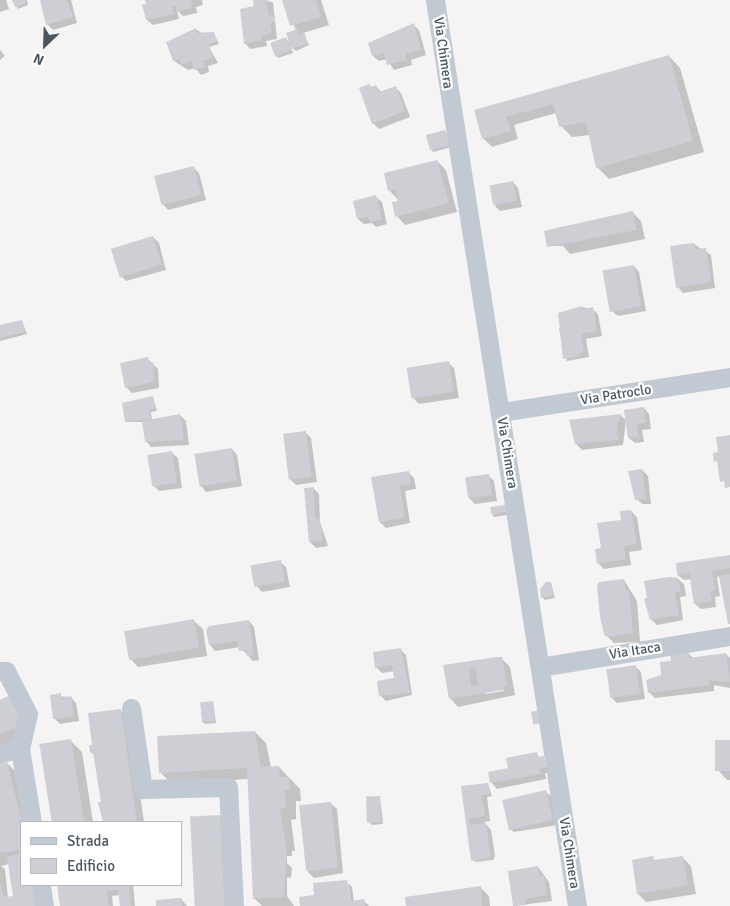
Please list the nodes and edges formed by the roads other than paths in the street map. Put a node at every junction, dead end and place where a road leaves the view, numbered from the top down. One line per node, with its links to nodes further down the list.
1 (435, 0): 3 (street, Via Chimera)
2 (730, 377): 3 (street, Via Patroclo)
3 (501, 412): 5 (street, Via Chimera)
4 (730, 636): 5 (street, Via Itaca)
5 (540, 667): 14 (street, Via Chimera)
6 (0, 670): 8 (street)
7 (131, 708): 13 (street)
8 (20, 749): 9 (street); 10 (street)
9 (0, 753)
10 (32, 821)
11 (41, 886): 12 (street)
12 (44, 906)
13 (234, 906)
14 (577, 906)

